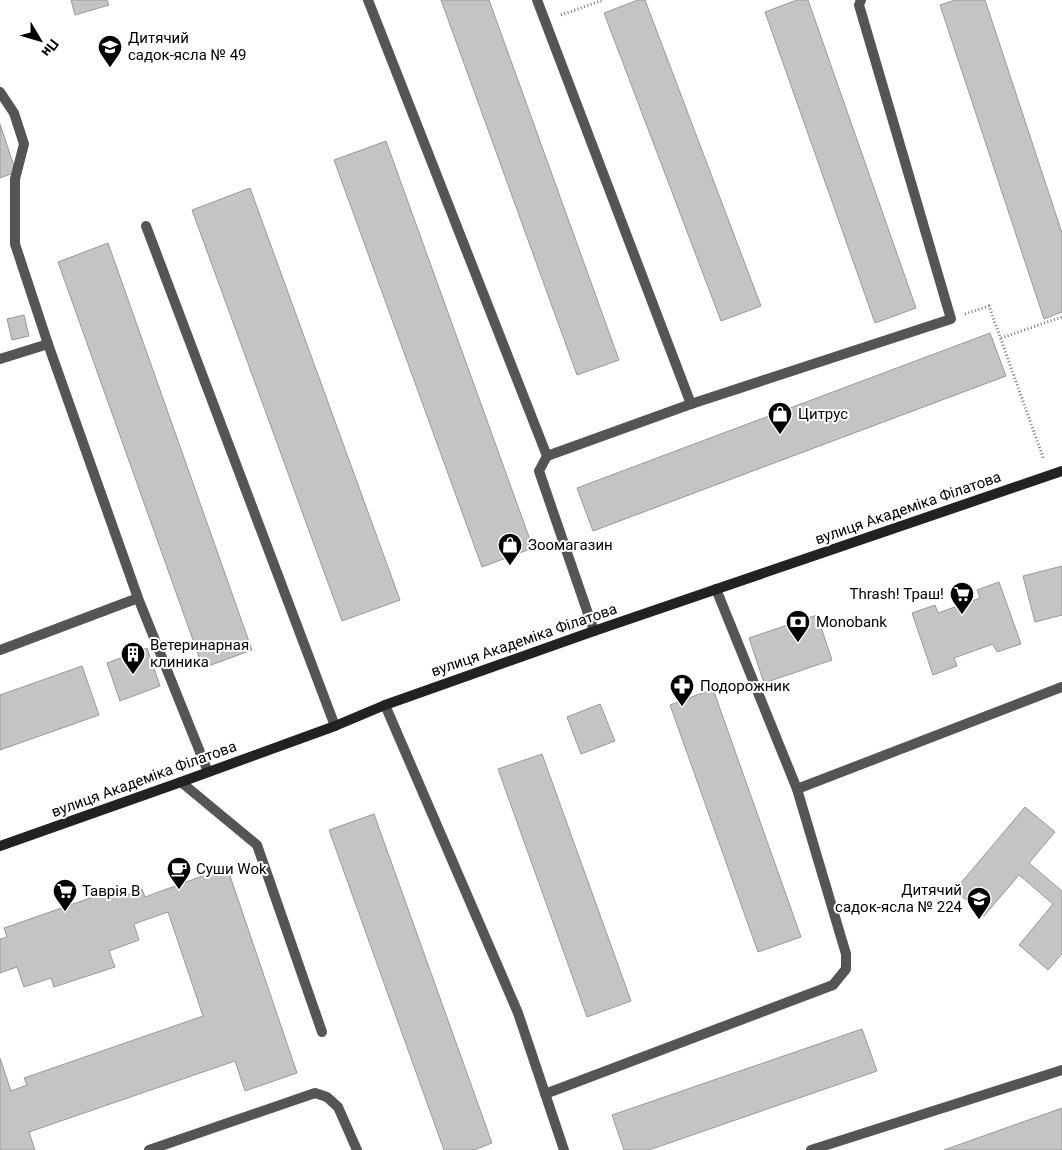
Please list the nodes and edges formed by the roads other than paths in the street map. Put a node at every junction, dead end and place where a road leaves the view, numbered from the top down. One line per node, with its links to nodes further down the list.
1 (368, 0): 9 (lane)
2 (538, 0): 8 (lane)
3 (861, 0): 8 (lane)
4 (0, 92): 6 (lane)
5 (146, 226): 17 (lane)
6 (48, 344): 7 (lane); 12 (lane)
7 (0, 359)
8 (691, 404): 9 (lane)
9 (547, 456): 13 (lane)
10 (1062, 471): 11 (main road, вулиця Академіка Філатова)
11 (716, 589): 13 (main road, вулиця Академіка Філатова); 20 (lane)
12 (138, 598): 14 (lane); 18 (lane)
13 (594, 631): 16 (main road, вулиця Академіка Філатова)
14 (0, 650)
15 (1062, 687): 20 (lane)
16 (385, 705): 17 (main road, вулиця Академіка Філатова); 24 (lane)
17 (335, 726): 18 (main road, вулиця Академіка Філатова)
18 (208, 772): 19 (main road, вулиця Академіка Філатова)
19 (181, 782): 21 (main road, вулиця Академіка Філатова); 22 (lane)
20 (797, 789): 24 (lane)
21 (0, 846)
22 (322, 1032)
23 (1062, 1070): 28 (lane)
24 (545, 1094): 27 (lane)
25 (149, 1150): 26 (lane)
26 (357, 1150)
27 (564, 1150)
28 (810, 1150)

